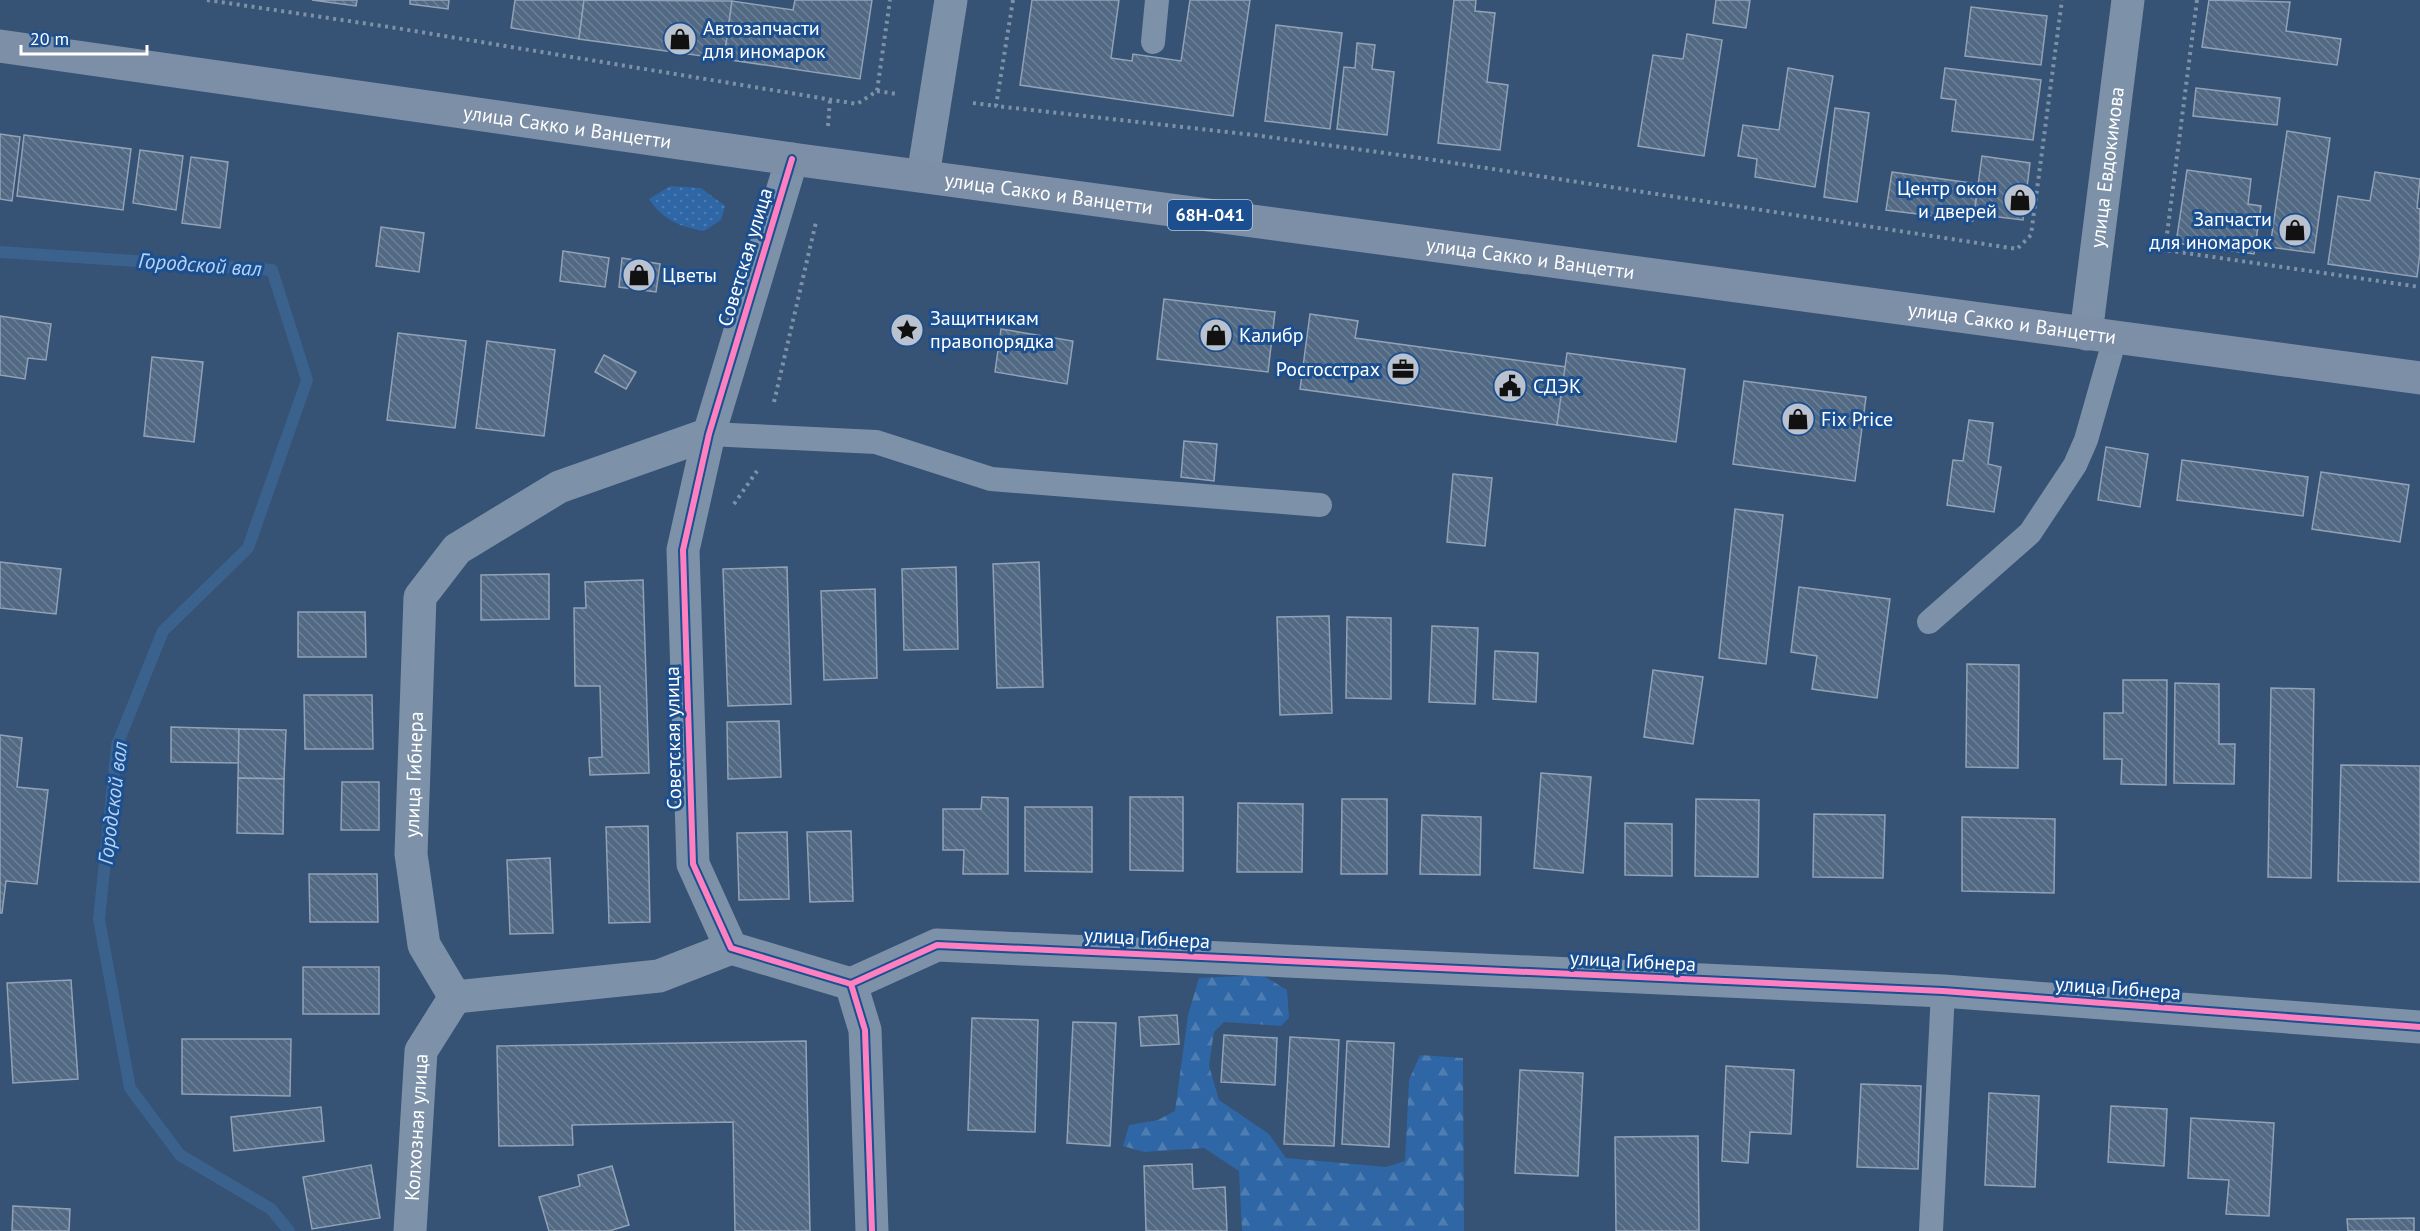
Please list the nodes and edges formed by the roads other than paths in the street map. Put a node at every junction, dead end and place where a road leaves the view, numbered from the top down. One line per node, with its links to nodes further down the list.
1 (951, 0): 7 (street)
2 (1157, 0): 4 (lane)
3 (2128, 0): 8 (street, улица Евдокимова)
4 (1153, 42)
5 (0, 46): 6 (main road, улица Сакко и Ванцетти / 68Н-041)
6 (792, 159): 7 (main road, улица Сакко и Ванцетти / 68Н-041); 10 (street, Советская улица)
7 (923, 176): 8 (main road, улица Сакко и Ванцетти / 68Н-041)
8 (2100, 336): 9 (main road, улица Сакко и Ванцетти / 68Н-041); 12 (lane)
9 (2420, 378)
10 (709, 434): 11 (lane); 13 (street, Советская улица); 16 (street, улица Гибнера)
11 (1320, 505)
12 (1929, 622)
13 (731, 948): 14 (street); 16 (street)
14 (851, 984): 15 (street, улица Гибнера); 19 (street)
15 (1942, 991): 17 (street, улица Гибнера); 20 (lane)
16 (455, 997): 18 (street, Колхозная улица)
17 (2420, 1027)
18 (410, 1231)
19 (873, 1231)
20 (1931, 1231)

